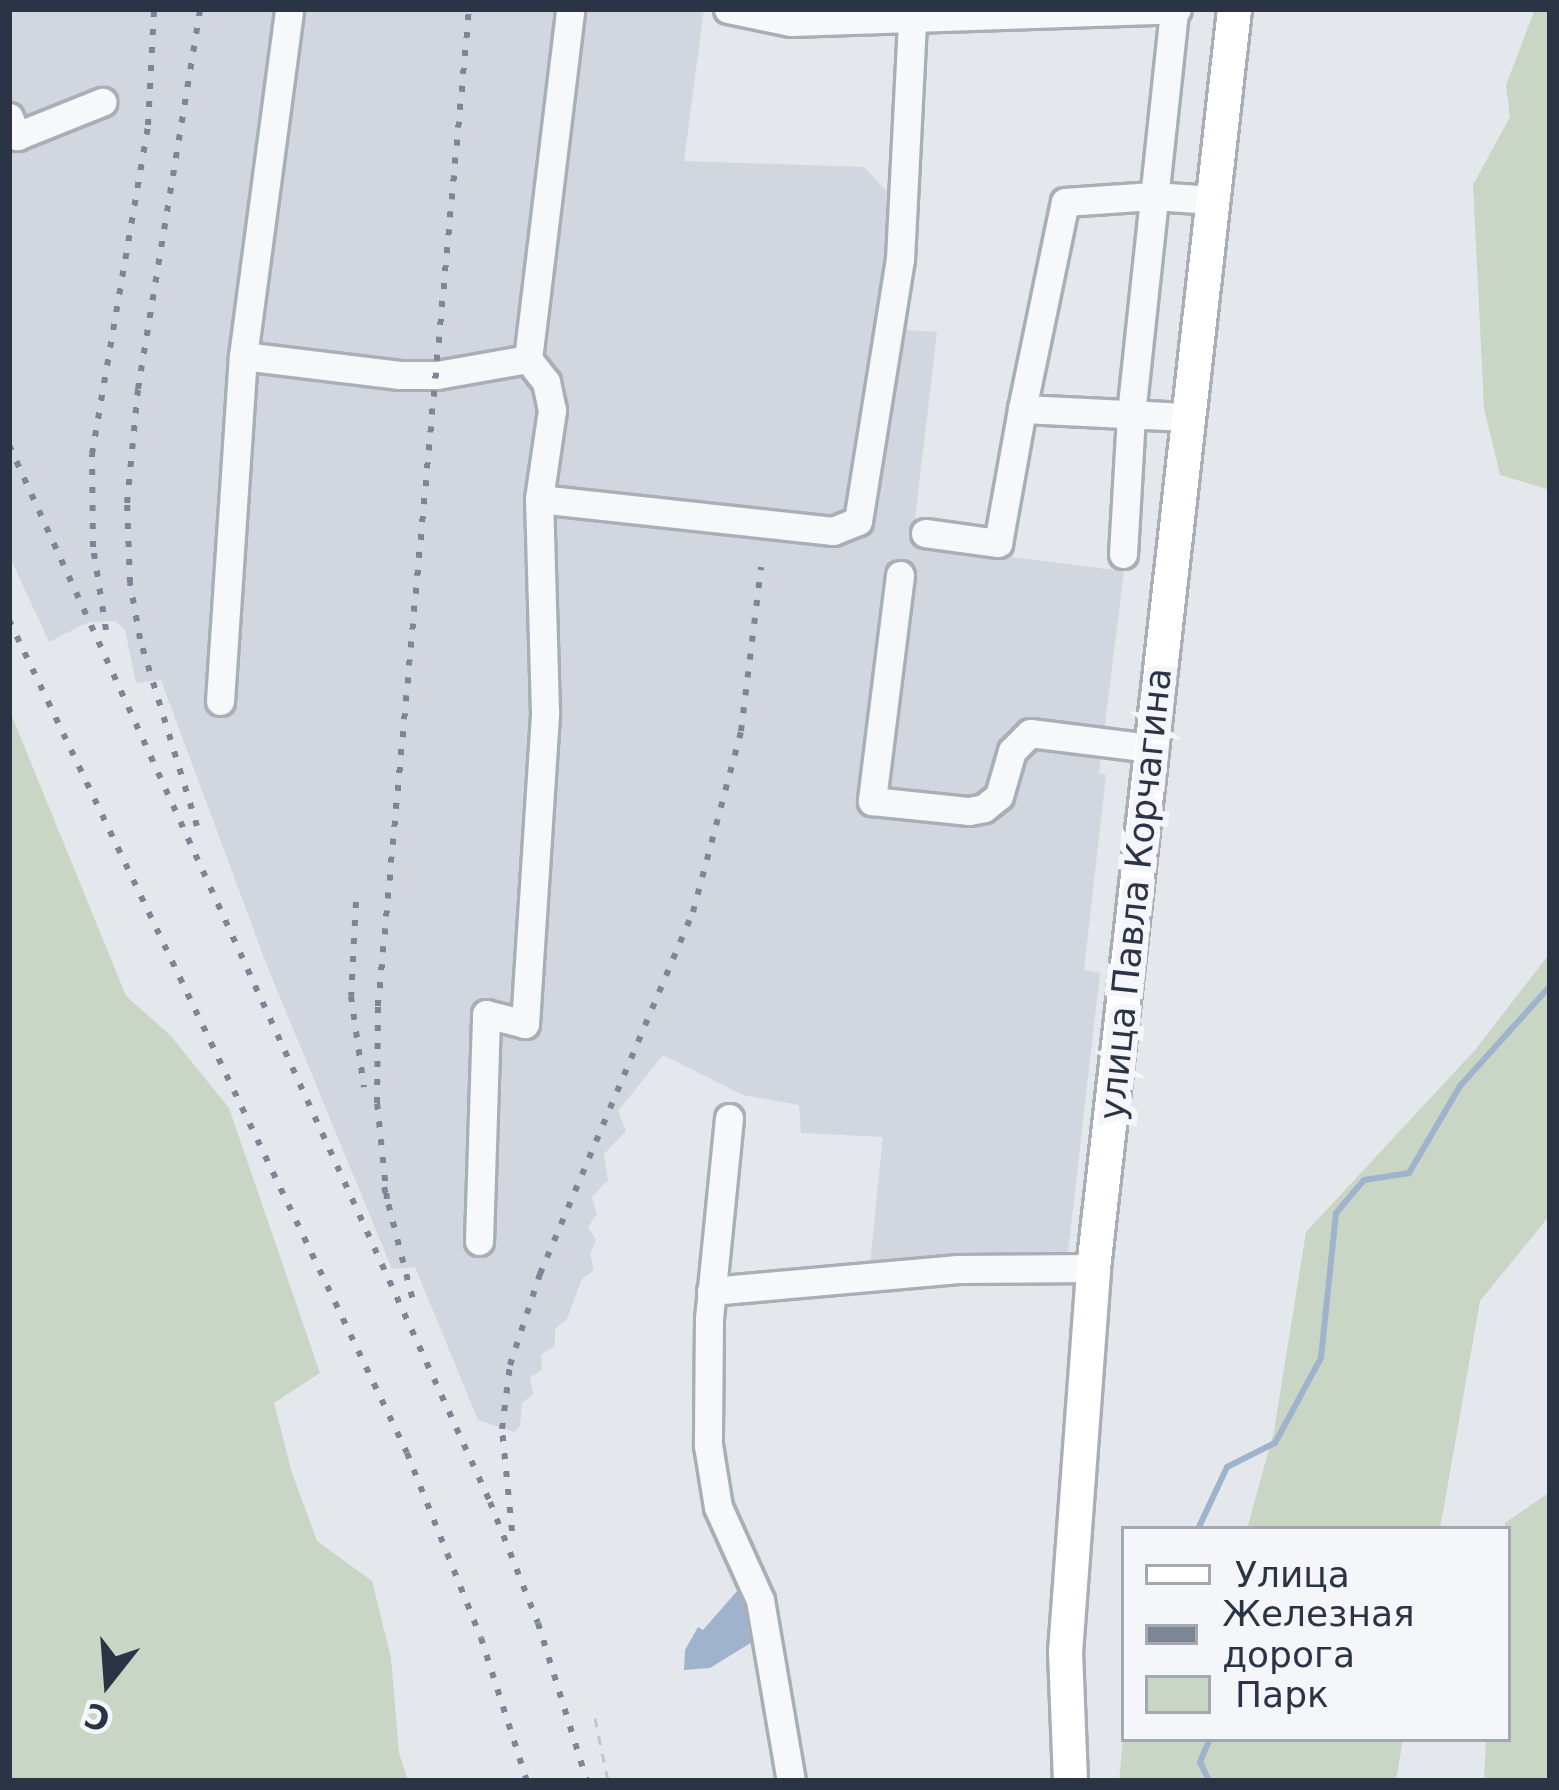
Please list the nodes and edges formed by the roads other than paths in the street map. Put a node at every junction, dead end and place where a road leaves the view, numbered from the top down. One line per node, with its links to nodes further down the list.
1 (289, 9): 11 (street)
2 (568, 9): 12 (street)
3 (728, 9): 6 (street)
4 (1175, 9): 6 (street); 9 (street)
5 (1234, 9): 10 (main road, улица Павла Корчагина)
6 (912, 21): 16 (street)
7 (102, 102): 8 (street)
8 (9, 117)
9 (1153, 196): 10 (street); 13 (street); 14 (street)
10 (1213, 200): 15 (main road, улица Павла Корчагина)
11 (243, 356): 12 (street); 20 (street)
12 (528, 359): 16 (street)
13 (1022, 409): 14 (street); 17 (street)
14 (1131, 414): 15 (street); 18 (street)
15 (1188, 417): 21 (main road, улица Павла Корчагина)
16 (539, 499): 23 (street)
17 (925, 533)
18 (1123, 554)
19 (900, 575): 21 (street)
20 (220, 701)
21 (1151, 748): 24 (main road, улица Павла Корчагина)
22 (729, 1118): 25 (street)
23 (479, 1241)
24 (1093, 1268): 25 (street); 27 (main road, улица Павла Корчагина)
25 (711, 1291): 26 (street)
26 (791, 1781)
27 (1070, 1781)

